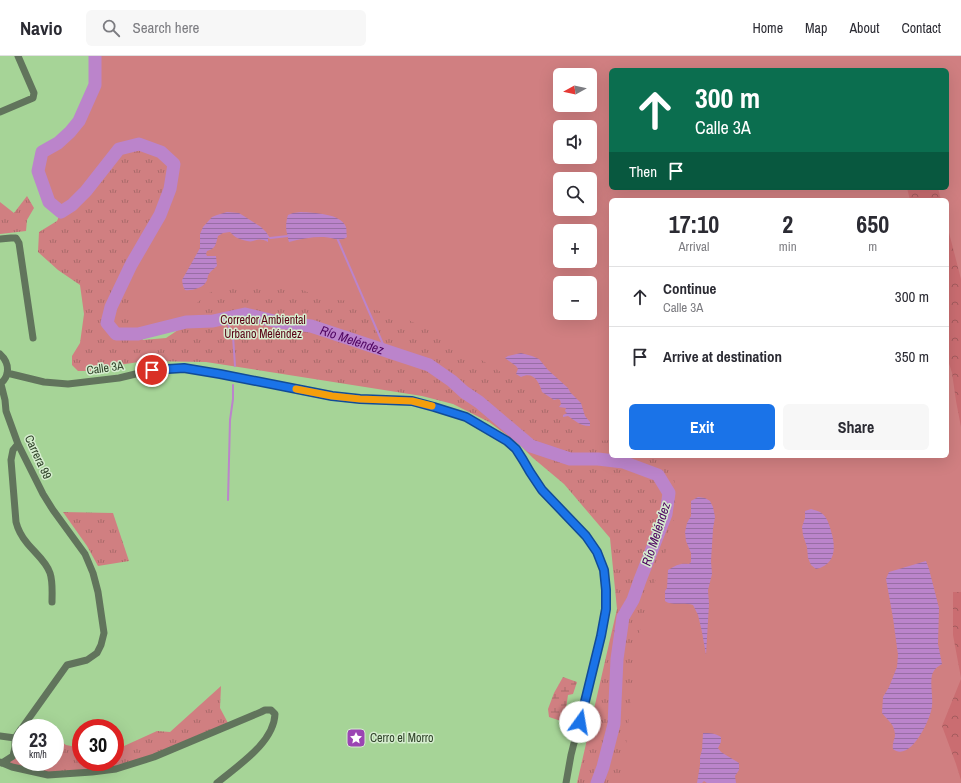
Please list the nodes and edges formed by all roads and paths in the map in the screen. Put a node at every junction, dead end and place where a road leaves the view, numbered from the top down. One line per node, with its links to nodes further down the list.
1 (18, 56): 2 (street)
2 (0, 112)
3 (0, 239): 4 (street)
4 (33, 338)
5 (0, 354): 6 (street)
6 (7, 373): 7 (street); 20 (street, Calle 3A)
7 (0, 384): 9 (street, Carrera 99)
8 (0, 405): 9 (street, Carrera 99)
9 (6, 411): 10 (street, Carrera 99)
10 (18, 444): 11 (street); 12 (street, Carrera 99)
11 (52, 602)
12 (28, 719)
13 (0, 736): 14 (street)
14 (12, 738)
15 (12, 757): 16 (street)
16 (1, 763): 17 (street)
17 (12, 767)
18 (30, 771): 19 (street)
19 (217, 783)
20 (566, 783)

